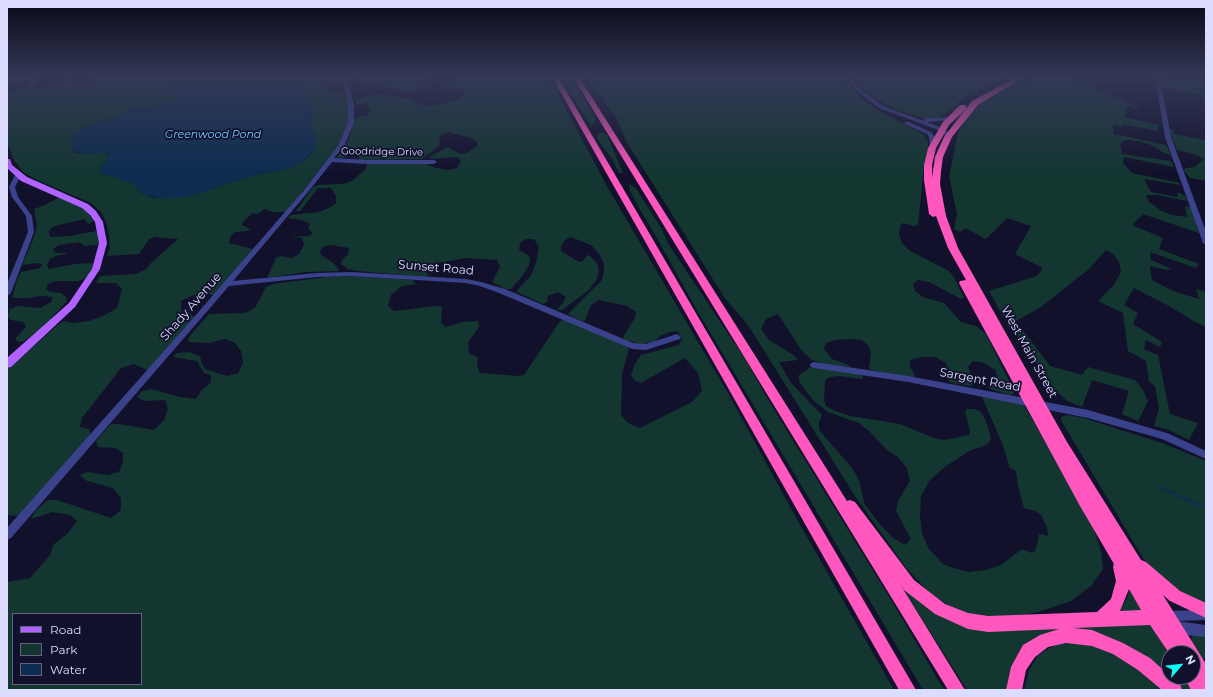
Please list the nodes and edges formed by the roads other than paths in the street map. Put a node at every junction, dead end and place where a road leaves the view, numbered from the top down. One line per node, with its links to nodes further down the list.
1 (351, 110): 14 (street, Shady Avenue)
2 (574, 110): 37 (highway)
3 (596, 110): 25 (highway)
4 (879, 110): 11 (street)
5 (887, 110): 9 (street)
6 (960, 110): 10 (highway, West Main Street)
7 (969, 110): 12 (highway, West Main Street)
8 (1163, 110): 18 (street)
9 (906, 118): 10 (street); 12 (street)
10 (951, 119): 12 (highway, West Main Street)
11 (909, 124): 12 (street); 13 (street)
12 (945, 133): 13 (highway, West Main Street); 24 (highway, West Main Street)
13 (933, 145): 24 (highway, West Main Street)
14 (330, 160): 16 (street, Goodridge Drive); 19 (street, Shady Avenue)
15 (7, 161): 17 (main road)
16 (434, 162)
17 (18, 175): 20 (street); 22 (main road)
18 (1206, 243)
19 (227, 284): 21 (street, Sunset Road); 27 (street, Shady Avenue)
20 (7, 293)
21 (677, 337)
22 (7, 364)
23 (814, 365): 24 (street, Sargent Road)
24 (1035, 404): 26 (street, Sargent Road); 28 (highway, West Main Street); 29 (highway, West Main Street)
25 (781, 408): 32 (highway); 38 (highway)
26 (1206, 455)
27 (7, 535)
28 (1114, 552): 32 (highway); 33 (highway, West Main Street)
29 (1131, 558): 30 (highway); 33 (highway, West Main Street)
30 (1206, 611)
31 (1206, 615): 33 (street)
32 (1100, 619): 33 (highway)
33 (1165, 620): 34 (street); 35 (highway, West Main Street); 36 (highway, West Main Street)
34 (1206, 631)
35 (1175, 645)
36 (1184, 645)
37 (908, 690)
38 (957, 690)
39 (1014, 690): 40 (highway)
40 (1174, 690)

